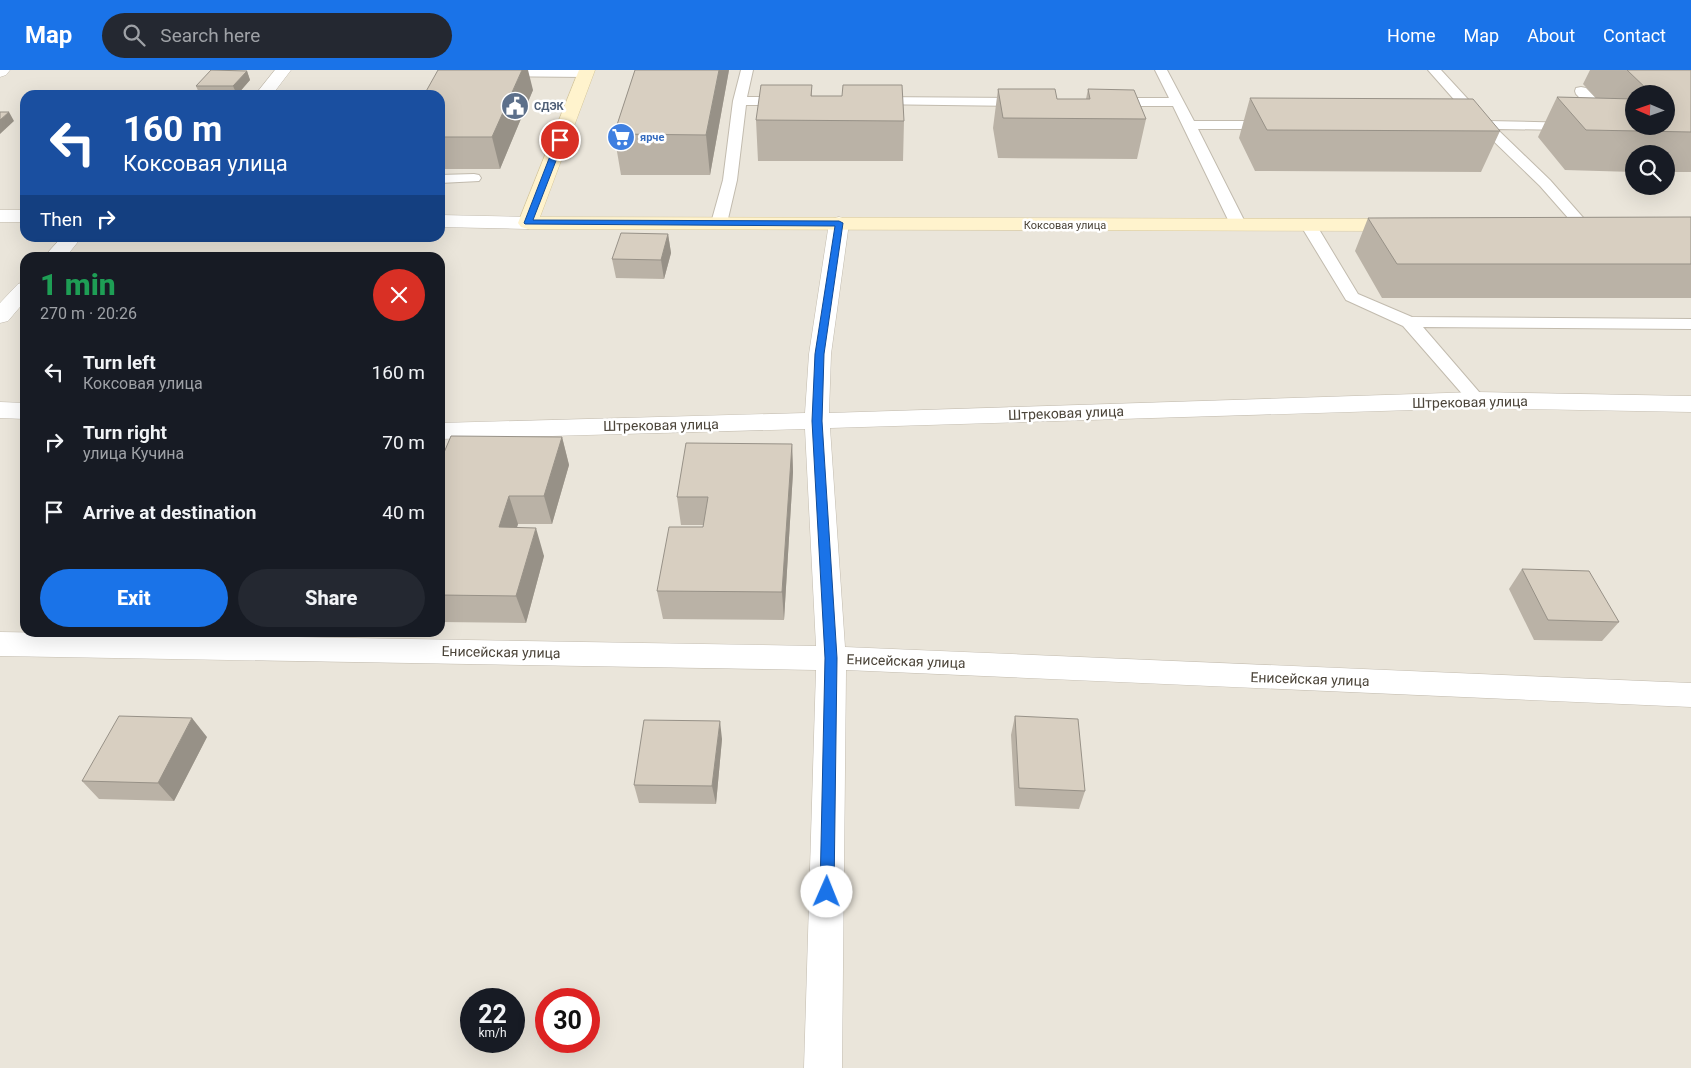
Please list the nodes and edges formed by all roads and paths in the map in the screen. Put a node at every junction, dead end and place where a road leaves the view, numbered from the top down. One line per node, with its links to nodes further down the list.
1 (282, 70): 7 (street)
2 (470, 70): 6 (lane)
3 (747, 70): 9 (lane)
4 (1161, 70): 14 (lane)
5 (1434, 70): 18 (lane)
6 (586, 72): 25 (main road)
7 (267, 90)
8 (1581, 91): 18 (lane)
9 (740, 101): 10 (lane); 24 (lane)
10 (799, 101)
11 (859, 101): 12 (lane)
12 (1038, 102)
13 (1098, 102): 14 (lane)
14 (1178, 102): 15 (lane)
15 (1189, 125): 16 (lane); 30 (lane)
16 (1288, 125)
17 (1465, 125): 18 (lane)
18 (1485, 125): 28 (lane)
19 (474, 178): 20 (lane)
20 (445, 179)
21 (0, 216): 22 (street)
22 (20, 216)
23 (445, 221): 25 (street, Коксовая улица)
24 (720, 222): 25 (main road, Коксовая улица); 26 (main road, Коксовая улица)
25 (528, 223)
26 (839, 223): 30 (main road, Коксовая улица); 42 (street)
27 (1426, 225): 31 (main road, Коксовая улица)
28 (1572, 225): 29 (main road)
29 (1602, 225)
30 (1239, 226): 31 (main road, Коксовая улица)
31 (1310, 226): 36 (lane)
32 (67, 242): 33 (street)
33 (58, 252)
34 (20, 294): 35 (street)
35 (0, 316)
36 (1409, 322): 37 (lane); 38 (lane)
37 (1691, 324)
38 (1477, 400): 39 (street, Штрековая улица); 42 (street, Штрековая улица)
39 (1691, 404)
40 (0, 410): 41 (street)
41 (20, 411)
42 (817, 421): 43 (street, Штрековая улица); 46 (street)
43 (445, 431)
44 (92, 639): 45 (street, Енисейская улица); 46 (street, Енисейская улица)
45 (0, 644)
46 (831, 658): 47 (street, Енисейская улица); 48 (street)
47 (1691, 695)
48 (823, 1068)

